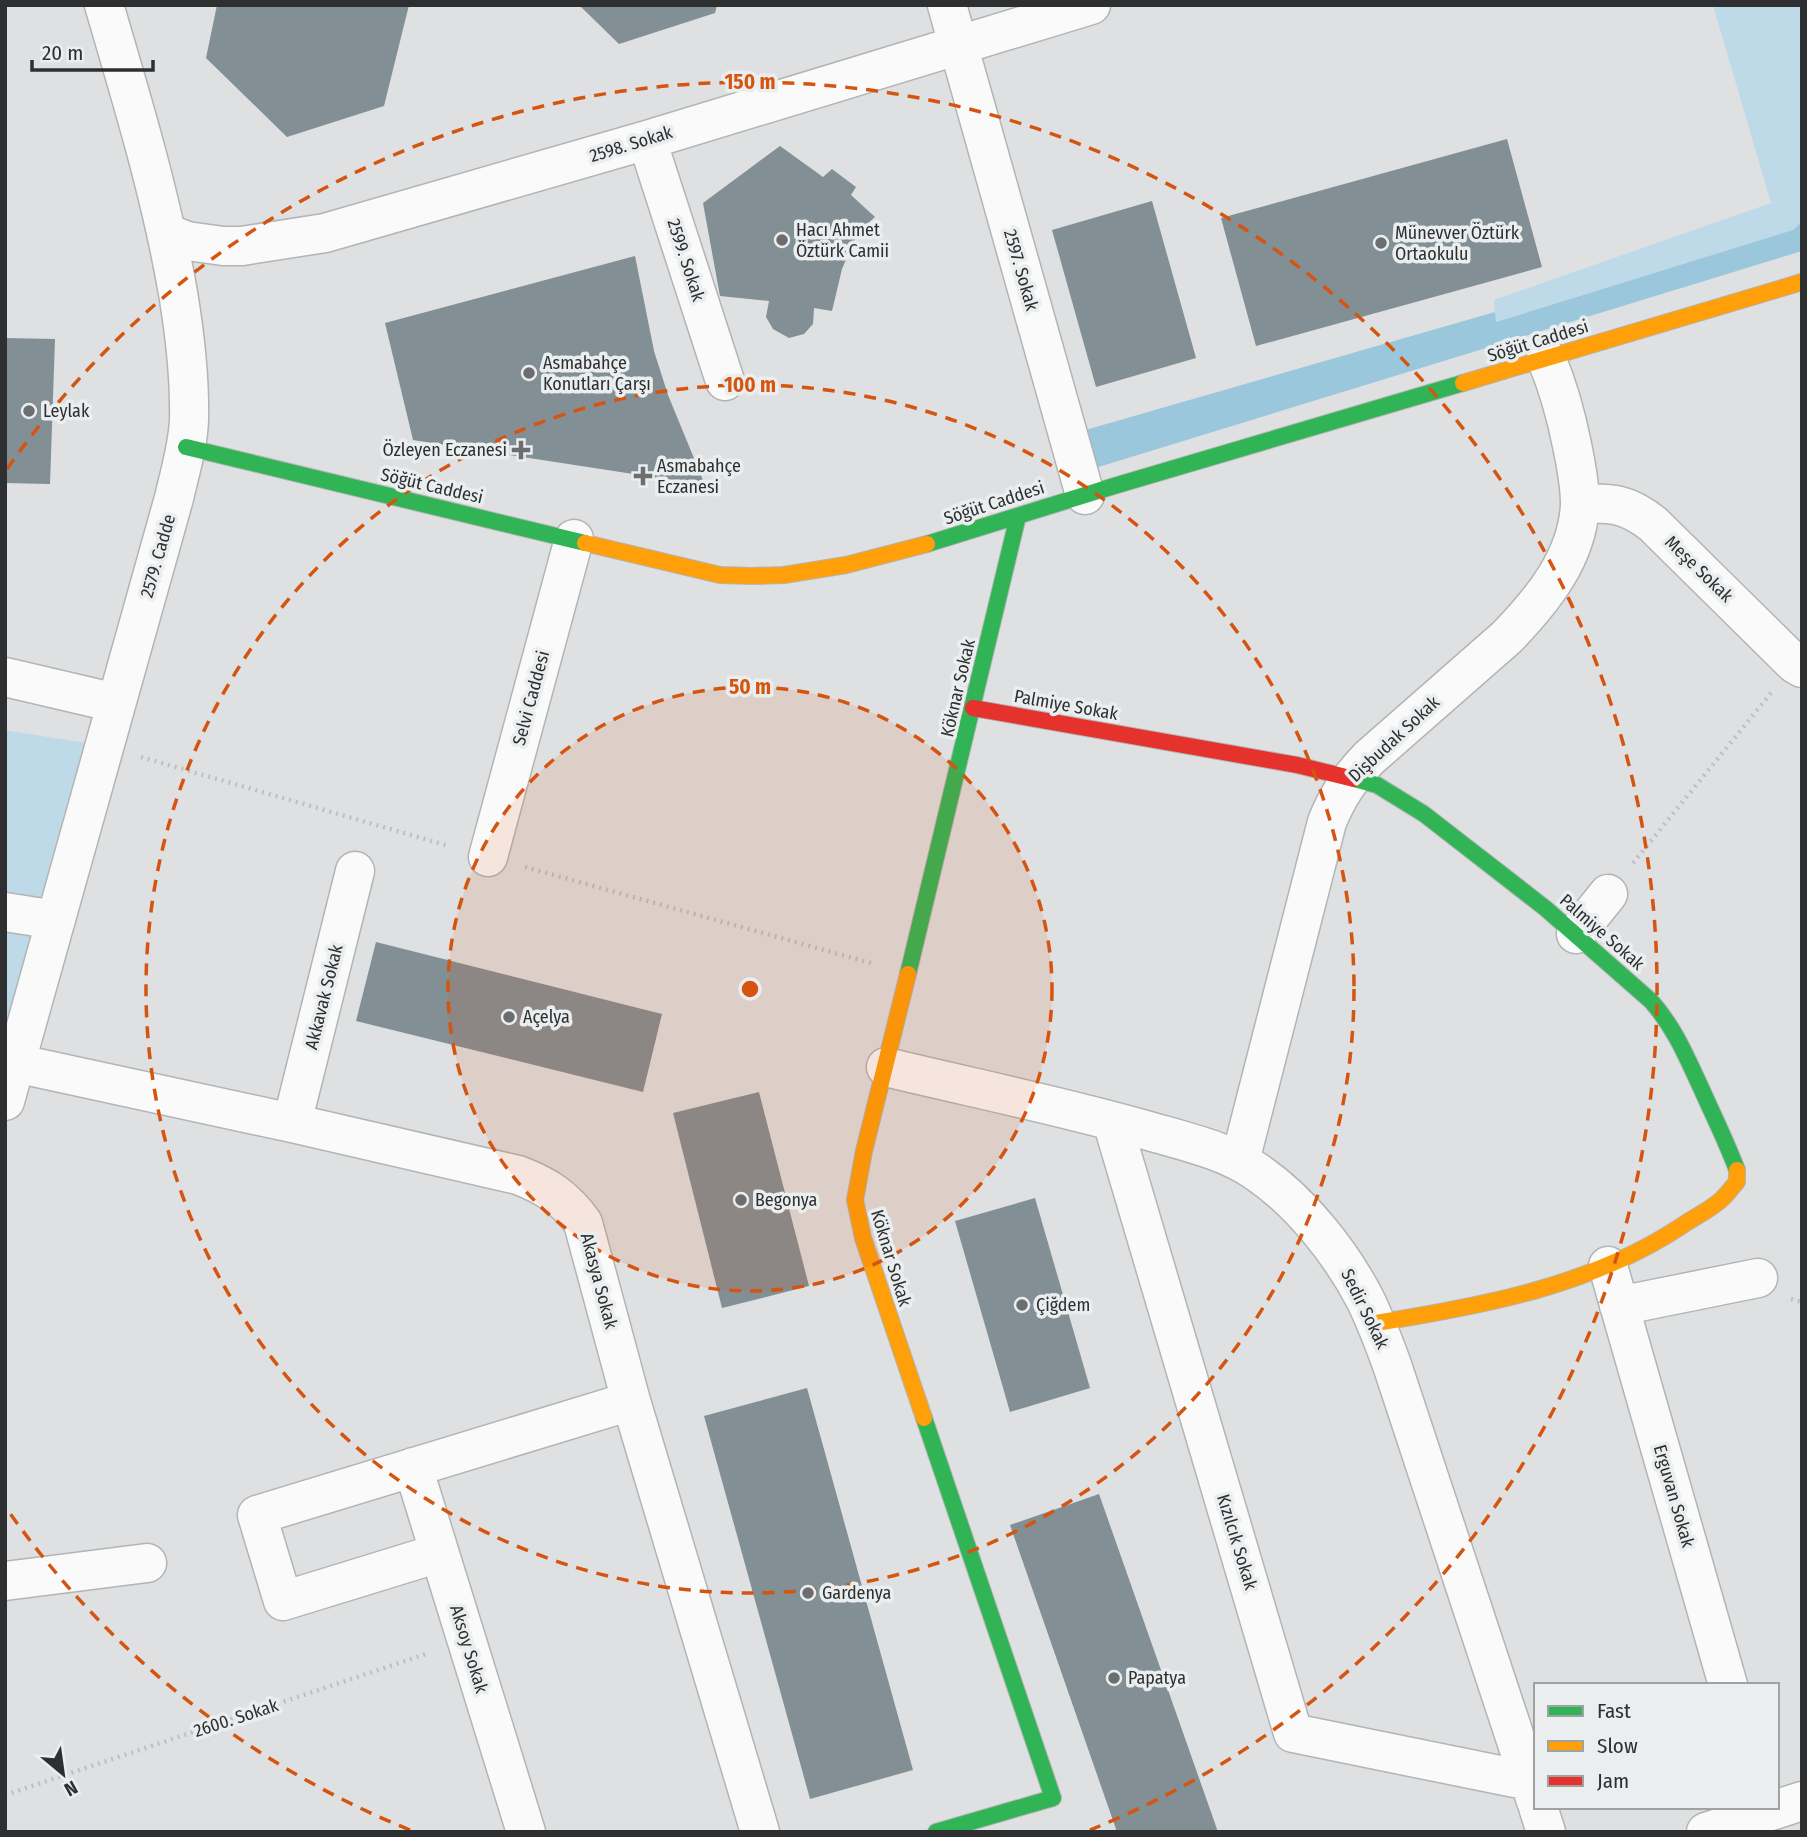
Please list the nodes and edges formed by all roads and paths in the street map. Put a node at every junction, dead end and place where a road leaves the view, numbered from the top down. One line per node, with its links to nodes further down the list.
1 (104, 5): 6 (street, 2579. Cadde)
2 (947, 5): 4 (street, 2597. Sokak)
3 (1091, 5): 4 (street, 2598. Sokak)
4 (958, 46): 5 (street, 2598. Sokak); 11 (street, 2597. Sokak)
5 (647, 140): 6 (street, 2598. Sokak); 9 (street, 2599. Sokak)
6 (166, 233): 10 (street, 2579. Cadde)
7 (1802, 282): 8 (street, Söğüt Caddesi)
8 (1546, 358): 11 (street, Söğüt Caddesi); 12 (street, Dişbudak Sokak)
9 (724, 381)
10 (186, 447): 14 (street, Söğüt Caddesi); 17 (street, 2579. Cadde)
11 (1085, 495): 13 (street, Söğüt Caddesi)
12 (1580, 504): 15 (street, Meşe Sokak); 20 (street, Dişbudak Sokak)
13 (1018, 516): 14 (street, Söğüt Caddesi); 18 (street, Köknar Sokak)
14 (574, 539): 21 (street, Selvi Caddesi)
15 (1798, 666): 23 (path)
16 (5, 677): 17 (street)
17 (116, 703): 19 (street, 2579. Cadde)
18 (973, 708): 20 (street, Palmiye Sokak); 27 (street, Köknar Sokak)
19 (104, 746): 21 (path); 25 (street, 2579. Cadde)
20 (1350, 777): 26 (street, Palmiye Sokak); 34 (street, Dişbudak Sokak)
21 (488, 857): 27 (path)
22 (355, 871): 33 (street, Akkavak Sokak)
23 (1608, 894): 26 (street)
24 (5, 912): 25 (street)
25 (56, 919): 28 (street, 2579. Cadde)
26 (1576, 934): 35 (street, Palmiye Sokak)
27 (909, 974): 30 (street, Köknar Sokak)
28 (18, 1007): 29 (street, 2579. Cadde)
29 (15, 1063): 31 (street, 2579. Cadde); 33 (street, Akasya Sokak)
30 (886, 1067): 32 (street, Sedir Sokak); 54 (street, Köknar Sokak)
31 (5, 1101)
32 (1112, 1121): 34 (street, Sedir Sokak); 47 (street, Kızılcık Sokak)
33 (292, 1123): 39 (street, Akasya Sokak)
34 (1241, 1161): 38 (street, Sedir Sokak)
35 (1608, 1266): 37 (street, Erguvan Sokak); 38 (street, Palmiye Sokak)
36 (1758, 1278): 37 (street)
37 (1619, 1306): 45 (street, Erguvan Sokak)
38 (1376, 1323): 47 (street, Sedir Sokak)
39 (631, 1401): 40 (street); 53 (street, Akasya Sokak)
40 (413, 1467): 41 (street, Aksoy Sokak); 41 (street)
41 (439, 1553): 44 (street, Aksoy Sokak)
42 (147, 1563): 43 (street)
43 (5, 1581)
44 (467, 1641): 46 (path, 2600. Sokak); 52 (street, Aksoy Sokak)
45 (1727, 1683)
46 (5, 1795)
47 (1534, 1796)
48 (1802, 1801): 49 (street)
49 (1779, 1806)
50 (1538, 1809): 55 (street, Sedir Sokak)
51 (1763, 1810): 56 (street)
52 (526, 1832)
53 (760, 1832)
54 (936, 1832)
55 (1546, 1832)
56 (1706, 1832)

